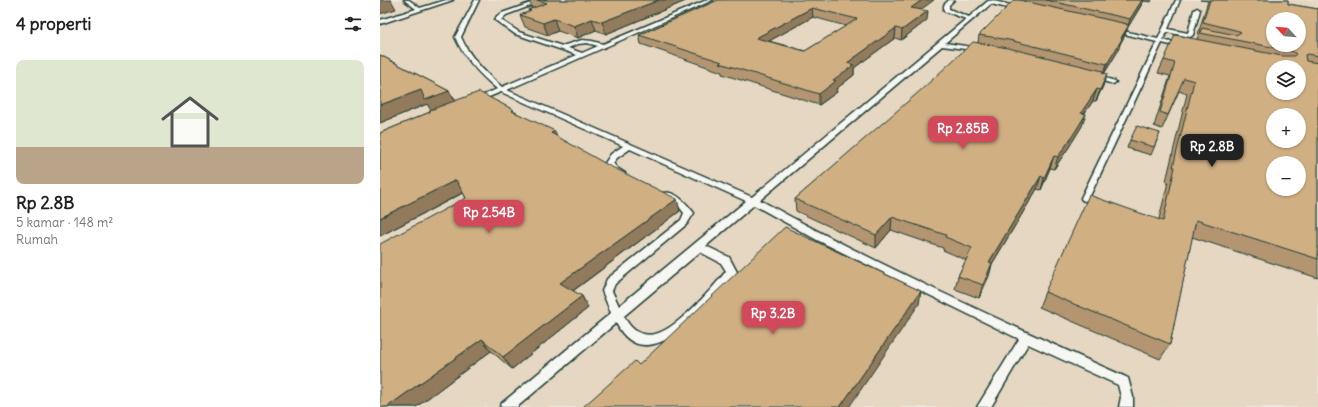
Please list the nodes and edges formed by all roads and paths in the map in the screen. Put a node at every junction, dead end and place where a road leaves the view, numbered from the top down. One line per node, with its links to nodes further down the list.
1 (406, 0): 9 (lane)
2 (451, 0): 9 (lane)
3 (477, 0): 29 (lane)
4 (544, 0): 23 (lane)
5 (711, 0): 14 (lane)
6 (952, 0): 12 (lane)
7 (1178, 0): 17 (lane)
8 (992, 1): 11 (lane); 12 (lane)
9 (420, 10): 13 (lane)
10 (1197, 10): 18 (lane)
11 (1029, 11)
12 (971, 19): 21 (lane)
13 (380, 22)
14 (655, 24): 15 (lane); 22 (lane)
15 (669, 24)
16 (1106, 29): 20 (lane)
17 (1164, 30): 18 (lane); 20 (lane)
18 (1190, 35): 19 (lane)
19 (1196, 37)
20 (1160, 41): 24 (lane); 34 (lane)
21 (941, 44): 25 (lane); 35 (lane)
22 (603, 46): 23 (lane); 26 (lane)
23 (562, 48): 26 (lane)
24 (1191, 48)
25 (983, 51)
26 (583, 55): 29 (lane)
27 (1091, 76): 28 (lane)
28 (1113, 82)
29 (502, 90): 30 (lane); 31 (lane)
30 (466, 105)
31 (630, 146): 32 (lane); 35 (lane)
32 (627, 176)
33 (660, 192): 37 (lane)
34 (1085, 198)
35 (754, 201): 36 (lane); 38 (lane)
36 (699, 247): 37 (lane); 37 (lane)
37 (616, 315): 39 (lane)
38 (1026, 337): 40 (lane); 41 (lane)
39 (507, 407)
40 (984, 407)
41 (1126, 407)

